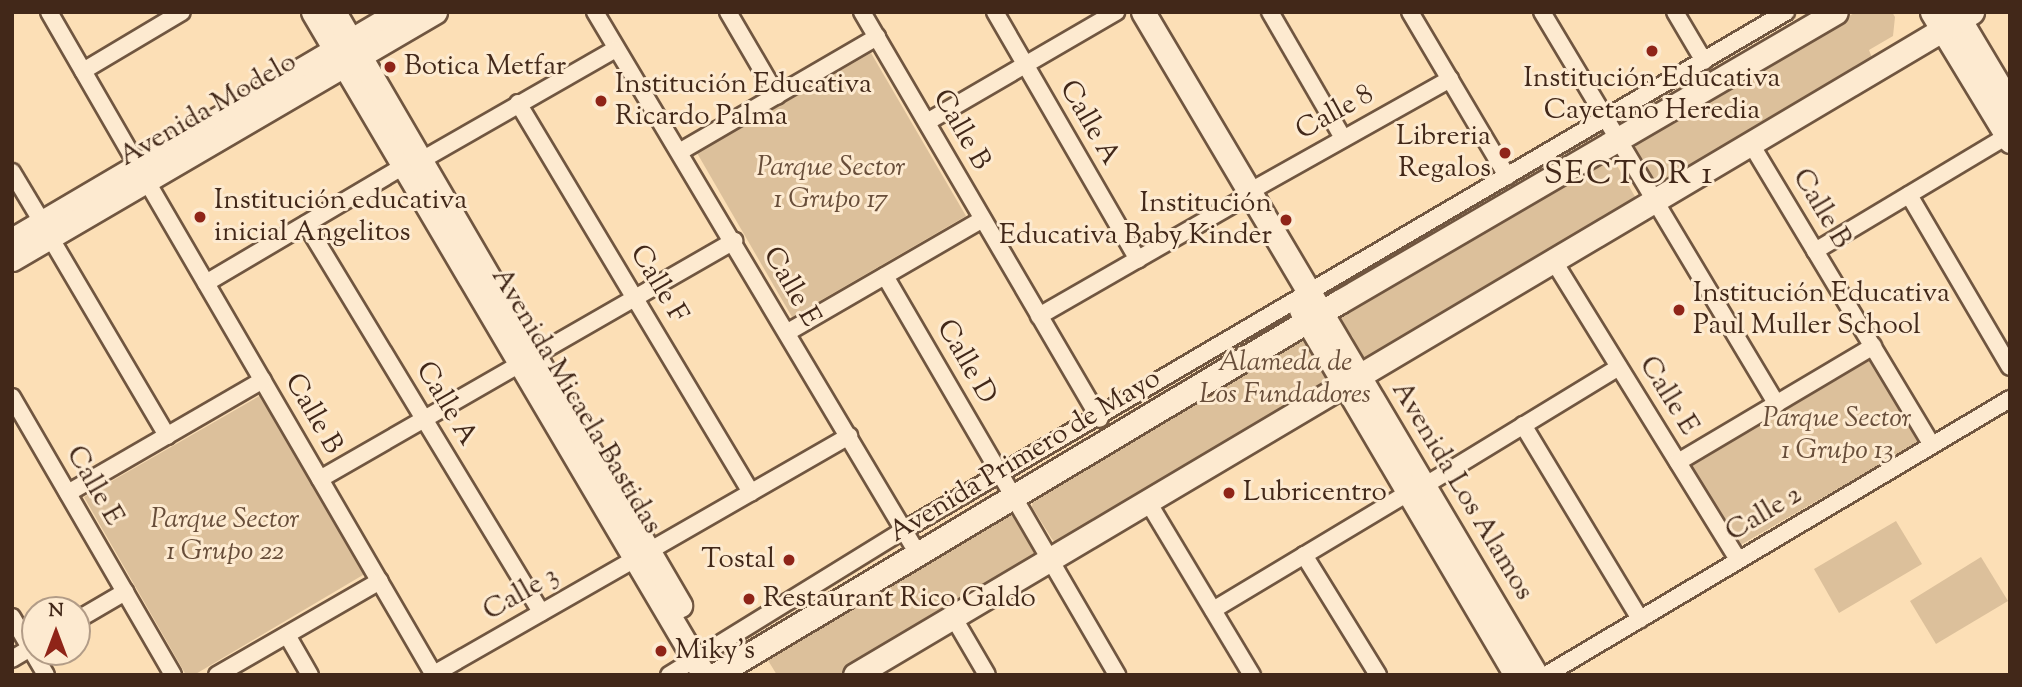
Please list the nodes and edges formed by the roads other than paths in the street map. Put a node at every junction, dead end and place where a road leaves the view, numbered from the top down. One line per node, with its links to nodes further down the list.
1 (48, 12): 26 (street, Calle B)
2 (182, 12): 26 (street)
3 (313, 12): 23 (main road, Avenida Micaela Bastidas)
4 (334, 12): 23 (main road, Avenida Micaela Bastidas)
5 (399, 12): 23 (main road, Avenida Modelo)
6 (435, 12): 23 (main road, Avenida Modelo)
7 (595, 12): 22 (street, Calle E)
8 (728, 12): 28 (street)
9 (862, 12): 21 (street, Calle B)
10 (995, 12): 25 (street, Calle A)
11 (1116, 12): 25 (street)
12 (1125, 12): 43 (main road, Avenida Los Alamos)
13 (1143, 12): 43 (main road, Avenida Los Alamos)
14 (1270, 12): 33 (street)
15 (1410, 12): 27 (street)
16 (1542, 12): 31 (street)
17 (1675, 12): 24 (street)
18 (1787, 12): 24 (street, Avenida Primero de Mayo)
19 (1836, 12): 35 (main road, Avenida Primero de Mayo)
20 (1953, 17): 30 (main road); 34 (main road); 36 (main road)
21 (877, 37): 28 (street); 32 (street, Calle B)
22 (614, 50): 29 (street); 37 (street, Calle E)
23 (347, 53): 38 (main road, Avenida Micaela Bastidas); 40 (main road, Avenida Modelo)
24 (1704, 61): 31 (street, Avenida Primero de Mayo)
25 (1026, 65): 32 (street); 52 (street, Calle A)
26 (83, 71): 40 (street, Calle B)
27 (1450, 79): 33 (street, Calle 8); 41 (street)
28 (777, 96): 37 (street)
29 (518, 103): 38 (street); 56 (street, Calle F)
30 (2010, 104)
31 (1604, 119): 35 (street); 41 (street, Avenida Primero de Mayo)
32 (927, 122): 45 (street, Calle B)
33 (1343, 138): 43 (street, Calle 8)
34 (2008, 138): 42 (street)
35 (1617, 140): 44 (street); 57 (main road, Avenida Primero de Mayo)
36 (1751, 144): 44 (main road); 50 (street, Calle B)
37 (681, 151): 49 (street, Calle E)
38 (412, 163): 46 (street); 61 (main road, Avenida Micaela Bastidas)
39 (12, 172): 47 (street)
40 (142, 173): 47 (main road, Avenida Modelo); 55 (street, Calle B)
41 (1507, 176): 57 (street, Avenida Primero de Mayo)
42 (1909, 195): 50 (street); 63 (street)
43 (1242, 198): 52 (street); 57 (main road, Avenida Los Alamos)
44 (1653, 201): 53 (main road); 68 (street)
45 (983, 219): 54 (street); 58 (street, Calle B)
46 (306, 224): 55 (street); 69 (street, Calle A)
47 (46, 230): 48 (main road, Avenida Modelo); 51 (main road, Avenida Modelo); 72 (street)
48 (12, 240)
49 (734, 241): 56 (street); 59 (street, Calle E)
50 (1815, 251): 60 (street, Calle B)
51 (12, 259)
52 (1138, 260): 58 (street)
53 (1553, 260): 62 (street, Calle E); 65 (main road)
54 (885, 276): 59 (street); 76 (street, Calle D)
55 (206, 283): 64 (street, Calle B)
56 (636, 298): 61 (street); 80 (street, Calle F)
57 (1308, 309): 65 (main road, Avenida Los Alamos); 70 (street, Avenida Primero de Mayo); 81 (main road, Avenida Primero de Mayo)
58 (1040, 316): 70 (street, Calle B)
59 (788, 332): 73 (street, Calle E)
60 (1873, 346): 68 (street); 74 (street, Calle B)
61 (526, 361): 69 (street); 85 (main road, Avenida Micaela Bastidas)
62 (1619, 366): 71 (street); 75 (street, Calle E)
63 (2010, 367)
64 (263, 380): 72 (street); 77 (street, Calle B)
65 (1351, 380): 78 (main road, Avenida Los Alamos); 82 (main road)
66 (12, 397): 79 (street, Calle E)
67 (2010, 398): 74 (street, Calle 2)
68 (1777, 404): 75 (street)
69 (424, 419): 77 (street); 93 (street, Calle A)
70 (1100, 419): 76 (street, Avenida Primero de Mayo)
71 (1523, 425): 78 (street); 95 (street)
72 (167, 436): 79 (street)
73 (849, 436): 80 (street); 83 (street, Calle E)
74 (1932, 445): 88 (street, Calle 2)
75 (1678, 463): 88 (street, Calle E)
76 (1002, 475): 81 (street, Calle D); 83 (street, Avenida Primero de Mayo)
77 (320, 478): 89 (street, Calle B)
78 (1416, 489): 86 (street); 108 (main road, Avenida Los Alamos); 109 (main road, Avenida Los Alamos)
79 (68, 493): 90 (street, Calle E)
80 (751, 493): 85 (street)
81 (1014, 497): 84 (main road, Avenida Primero de Mayo); 87 (street, Calle D)
82 (1148, 502): 87 (main road); 91 (street)
83 (904, 530): 84 (street, Calle E); 97 (street, Avenida Primero de Mayo)
84 (918, 554): 97 (main road, Avenida Primero de Mayo)
85 (642, 555): 93 (street, Calle 3); 97 (main road, Avenida Micaela Bastidas)
86 (1304, 555): 91 (street); 107 (street)
87 (1051, 560): 94 (main road); 105 (street, Calle D)
88 (1738, 560): 95 (street, Calle 2)
89 (380, 581): 96 (street); 98 (street, Calle B)
90 (125, 592): 92 (street); 99 (street, Calle E)
91 (1213, 610): 106 (street)
92 (91, 612)
93 (541, 612): 98 (street, Calle 3)
94 (952, 615): 103 (main road); 104 (street)
95 (1640, 619): 110 (street, Calle 2)
96 (287, 635): 100 (street); 101 (street)
97 (710, 668): 102 (street, Avenida Primero de Mayo)
98 (434, 674)
99 (173, 675)
100 (217, 675)
101 (310, 675)
102 (669, 675)
103 (855, 675)
104 (987, 675)
105 (1117, 675)
106 (1252, 675)
107 (1378, 675)
108 (1516, 675)
109 (1536, 675)
110 (1546, 675)

